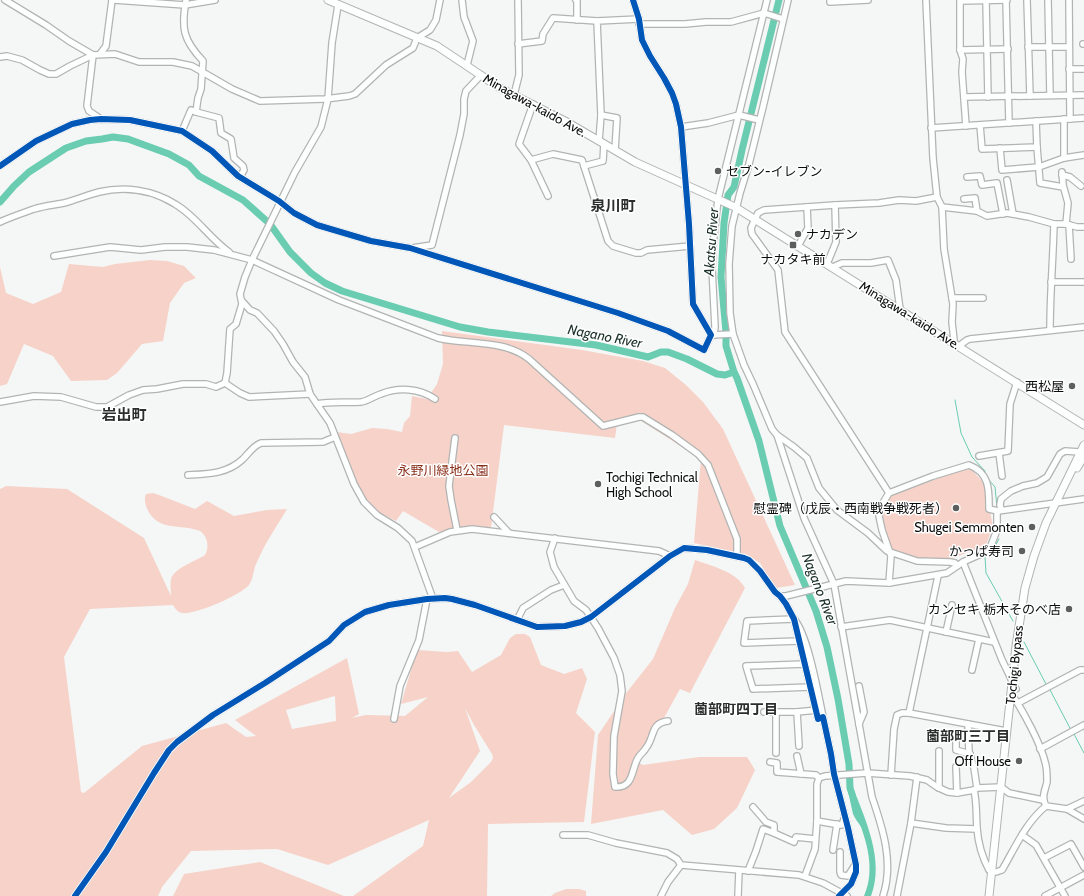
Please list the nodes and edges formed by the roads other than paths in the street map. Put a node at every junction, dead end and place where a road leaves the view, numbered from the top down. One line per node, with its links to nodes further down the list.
1 (5, 0): 36 (street)
2 (113, 0): 20 (street); 35 (street)
3 (215, 0): 20 (street)
4 (328, 0): 21 (main road, Minagawa-kaido Ave.)
5 (440, 0): 27 (street)
6 (462, 0): 38 (street)
7 (518, 0): 28 (street)
8 (576, 0): 24 (street)
9 (633, 0): 26 (street)
10 (767, 0): 22 (street)
11 (788, 0): 23 (street)
12 (830, 0): 13 (street)
13 (868, 0)
14 (926, 0): 65 (street)
15 (986, 0): 16 (street); 33 (street); 34 (street)
16 (1007, 0): 32 (street)
17 (1027, 0): 30 (street)
18 (1048, 0): 31 (street)
19 (1068, 0): 29 (street)
20 (185, 2): 41 (street)
21 (338, 5): 27 (main road, Minagawa-kaido Ave.); 51 (street)
22 (766, 14): 23 (street); 26 (street); 55 (street)
23 (783, 19): 58 (street)
24 (577, 20): 25 (street); 28 (street)
25 (597, 21): 26 (street); 54 (street)
26 (639, 21): 64 (street)
27 (417, 38): 38 (main road, Minagawa-kaido Ave.); 51 (street)
28 (518, 44): 43 (street)
29 (1069, 46): 31 (street); 39 (street)
30 (1028, 47): 31 (street); 48 (street)
31 (1049, 47): 44 (street)
32 (1008, 49): 34 (street); 47 (street)
33 (960, 50): 34 (street); 49 (street)
34 (987, 50): 50 (street)
35 (100, 54): 36 (street); 41 (street)
36 (93, 55): 37 (street); 57 (street)
37 (0, 57)
38 (467, 65): 42 (main road, Minagawa-kaido Ave.)
39 (1069, 69): 40 (street); 45 (street)
40 (1084, 69)
41 (202, 73): 51 (street); 53 (street)
42 (481, 75): 43 (main road, Minagawa-kaido Ave.); 102 (street)
43 (514, 95): 52 (main road, Minagawa-kaido Ave.)
44 (1050, 95): 45 (street); 48 (street)
45 (1070, 95): 46 (street); 59 (street)
46 (1084, 95)
47 (1009, 96): 48 (street); 50 (street); 61 (street)
48 (1030, 96)
49 (964, 97): 50 (street); 63 (street)
50 (988, 97)
51 (328, 99): 87 (street)
52 (533, 104): 67 (main road, Minagawa-kaido Ave.); 73 (street)
53 (196, 112): 66 (street); 77 (street)
54 (601, 115): 67 (street); 70 (street)
55 (740, 115): 58 (street); 64 (street); 85 (street)
56 (1084, 118): 59 (street)
57 (101, 119): 66 (street); 74 (street)
58 (757, 119): 91 (street)
59 (1067, 119): 60 (street); 72 (street)
60 (1036, 121): 61 (street); 68 (street)
61 (1009, 123): 62 (street)
62 (980, 125): 63 (street); 69 (street)
63 (966, 126): 65 (street)
64 (681, 127): 80 (street)
65 (931, 128): 84 (street)
66 (182, 131): 77 (street)
67 (601, 142): 70 (main road, Minagawa-kaido Ave.); 75 (street)
68 (1037, 147): 69 (street); 76 (street)
69 (1000, 148): 76 (street)
70 (615, 150): 80 (main road, Minagawa-kaido Ave.)
71 (1084, 155): 72 (street)
72 (1064, 158): 76 (street)
73 (531, 160): 75 (street); 83 (street)
74 (0, 166)
75 (584, 166): 100 (street)
76 (1039, 167): 82 (street)
77 (240, 177): 87 (street)
78 (967, 177): 93 (street)
79 (1007, 180): 94 (street)
80 (685, 184): 85 (main road, Minagawa-kaido Ave.); 100 (street)
81 (1081, 186): 82 (street)
82 (1063, 187): 98 (street)
83 (548, 196)
84 (937, 197): 88 (street); 90 (street)
85 (720, 199): 91 (main road, Minagawa-kaido Ave.); 117 (street)
86 (964, 199): 92 (street)
87 (279, 201): 102 (street); 106 (street)
88 (835, 205): 89 (street); 107 (street)
89 (808, 207): 95 (street); 101 (street)
90 (942, 207): 92 (street); 110 (street)
91 (736, 208): 95 (main road, Minagawa-kaido Ave.); 116 (street)
92 (977, 211): 93 (street)
93 (1003, 214): 94 (street)
94 (1013, 214): 97 (street)
95 (755, 219): 101 (main road, Minagawa-kaido Ave.); 136 (street)
96 (0, 222): 103 (street)
97 (1054, 224): 98 (street); 108 (street)
98 (1068, 225): 99 (street); 105 (street)
99 (1084, 227)
100 (690, 246): 117 (street)
101 (798, 246): 107 (main road, Minagawa-kaido Ave.)
102 (410, 248): 117 (street)
103 (232, 254): 104 (street); 106 (street)
104 (54, 256)
105 (1071, 259)
106 (252, 260): 112 (street); 147 (street)
107 (830, 266): 113 (main road, Minagawa-kaido Ave.); 113 (street)
108 (1050, 282): 109 (street); 115 (street)
109 (1084, 282)
110 (952, 298): 111 (street); 118 (street)
111 (983, 298)
112 (242, 301): 121 (street); 122 (street)
113 (900, 309): 118 (main road, Minagawa-kaido Ave.)
114 (1084, 327): 115 (street)
115 (1050, 330): 119 (street)
116 (732, 334): 117 (street); 127 (street)
117 (714, 335)
118 (952, 342): 119 (main road, Minagawa-kaido Ave.)
119 (959, 346): 120 (main road, Minagawa-kaido Ave.)
120 (1017, 382): 126 (main road, Minagawa-kaido Ave.); 131 (street)
121 (225, 383): 122 (street); 124 (street)
122 (310, 394): 125 (street)
123 (435, 399): 125 (street)
124 (0, 402)
125 (317, 404): 128 (street)
126 (1084, 425)
127 (777, 435): 145 (street); 153 (street)
128 (335, 437): 134 (street); 144 (street)
129 (455, 438): 141 (street)
130 (1084, 445): 132 (main road, Tochigi Bypass)
131 (999, 453): 133 (street); 135 (street)
132 (1082, 454): 138 (main road, Tochigi Bypass); 139 (street)
133 (979, 456)
134 (188, 475)
135 (1002, 476)
136 (889, 493): 139 (street); 145 (street)
137 (1084, 499): 138 (street)
138 (1058, 502): 139 (street); 169 (main road, Tochigi Bypass); 172 (main road, Tochigi Bypass)
139 (1000, 511): 148 (street)
140 (494, 517): 142 (street)
141 (457, 530): 142 (street); 144 (street)
142 (509, 532): 143 (street)
143 (555, 538): 146 (street); 152 (street)
144 (415, 546): 155 (street)
145 (889, 552): 149 (street); 151 (street)
146 (670, 556): 147 (street); 157 (street)
147 (737, 556): 154 (street)
148 (963, 562): 149 (street); 165 (street)
149 (957, 566): 150 (street)
150 (938, 576): 151 (street); 161 (street)
151 (889, 583): 153 (street)
152 (564, 585): 157 (street); 159 (street)
153 (832, 585): 154 (street); 160 (street)
154 (780, 596): 158 (street)
155 (430, 599): 159 (street); 179 (street); 232 (street)
156 (952, 605): 162 (street)
157 (591, 617): 159 (street); 180 (street)
158 (794, 619): 164 (street); 164 (street); 178 (street)
159 (517, 620)
160 (841, 627): 161 (street); 181 (street)
161 (926, 628): 162 (street); 177 (street)
162 (946, 632): 163 (street)
163 (979, 639): 165 (street); 167 (street)
164 (800, 641): 166 (street)
165 (994, 642): 169 (street)
166 (806, 664): 171 (street); 171 (street)
167 (972, 670)
168 (1084, 670): 172 (street)
169 (1012, 682): 172 (main road, Tochigi Bypass)
170 (859, 686): 181 (street)
171 (811, 688): 173 (street)
172 (1015, 696): 184 (main road, Tochigi Bypass); 187 (street); 202 (main road, Tochigi Bypass)
173 (817, 710): 176 (street); 178 (street)
174 (764, 712): 175 (street)
175 (776, 712): 176 (street); 189 (street)
176 (797, 712): 186 (street)
177 (909, 713): 182 (street); 197 (street)
178 (823, 717): 196 (street)
179 (394, 719)
180 (668, 721)
181 (859, 724): 194 (street)
182 (968, 724): 184 (street); 190 (street)
183 (1084, 725): 187 (street)
184 (1006, 731): 202 (main road, Tochigi Bypass)
185 (956, 740): 190 (street)
186 (799, 746)
187 (1040, 749): 204 (street)
188 (939, 751): 200 (street)
189 (776, 753)
190 (970, 754): 201 (street)
191 (797, 756): 195 (street)
192 (770, 762): 195 (street)
193 (956, 767): 203 (street)
194 (866, 773): 196 (street); 197 (street); 235 (street)
195 (800, 774): 199 (street)
196 (836, 774): 199 (street); 209 (street)
197 (890, 775): 198 (street)
198 (917, 777): 200 (street); 212 (street)
199 (819, 778): 211 (street)
200 (939, 788): 203 (street)
201 (975, 789): 202 (street); 203 (street); 214 (street)
202 (1003, 789): 204 (street); 227 (main road, Tochigi Bypass)
203 (957, 793)
204 (1043, 800): 207 (street)
205 (1084, 801): 208 (street)
206 (753, 806): 215 (street)
207 (1046, 806): 208 (street); 217 (street)
208 (1067, 810): 210 (street)
209 (844, 818): 213 (street); 222 (street)
210 (1084, 819)
211 (817, 821): 213 (street); 218 (street)
212 (911, 823): 214 (street); 236 (street)
213 (837, 824): 219 (street)
214 (977, 829): 227 (street)
215 (774, 833): 218 (street); 226 (street)
216 (563, 834): 223 (street)
217 (1022, 835): 221 (street); 227 (street)
218 (815, 839): 229 (street)
219 (833, 850)
220 (840, 852): 222 (street)
221 (1044, 858): 224 (street); 230 (street)
222 (856, 864): 231 (street)
223 (681, 865): 225 (street); 233 (street)
224 (1084, 867)
225 (739, 870): 226 (street); 234 (street)
226 (748, 871): 229 (street)
227 (994, 872): 237 (main road, Tochigi Bypass); 238 (main road, Tochigi Bypass)
228 (1084, 875): 230 (street)
229 (806, 876): 231 (street)
230 (1061, 887): 239 (street); 240 (street)
231 (843, 895)
232 (75, 896)
233 (661, 896)
234 (738, 896)
235 (883, 896)
236 (897, 896)
237 (989, 896)
238 (994, 896)
239 (1045, 896)
240 (1065, 896)

